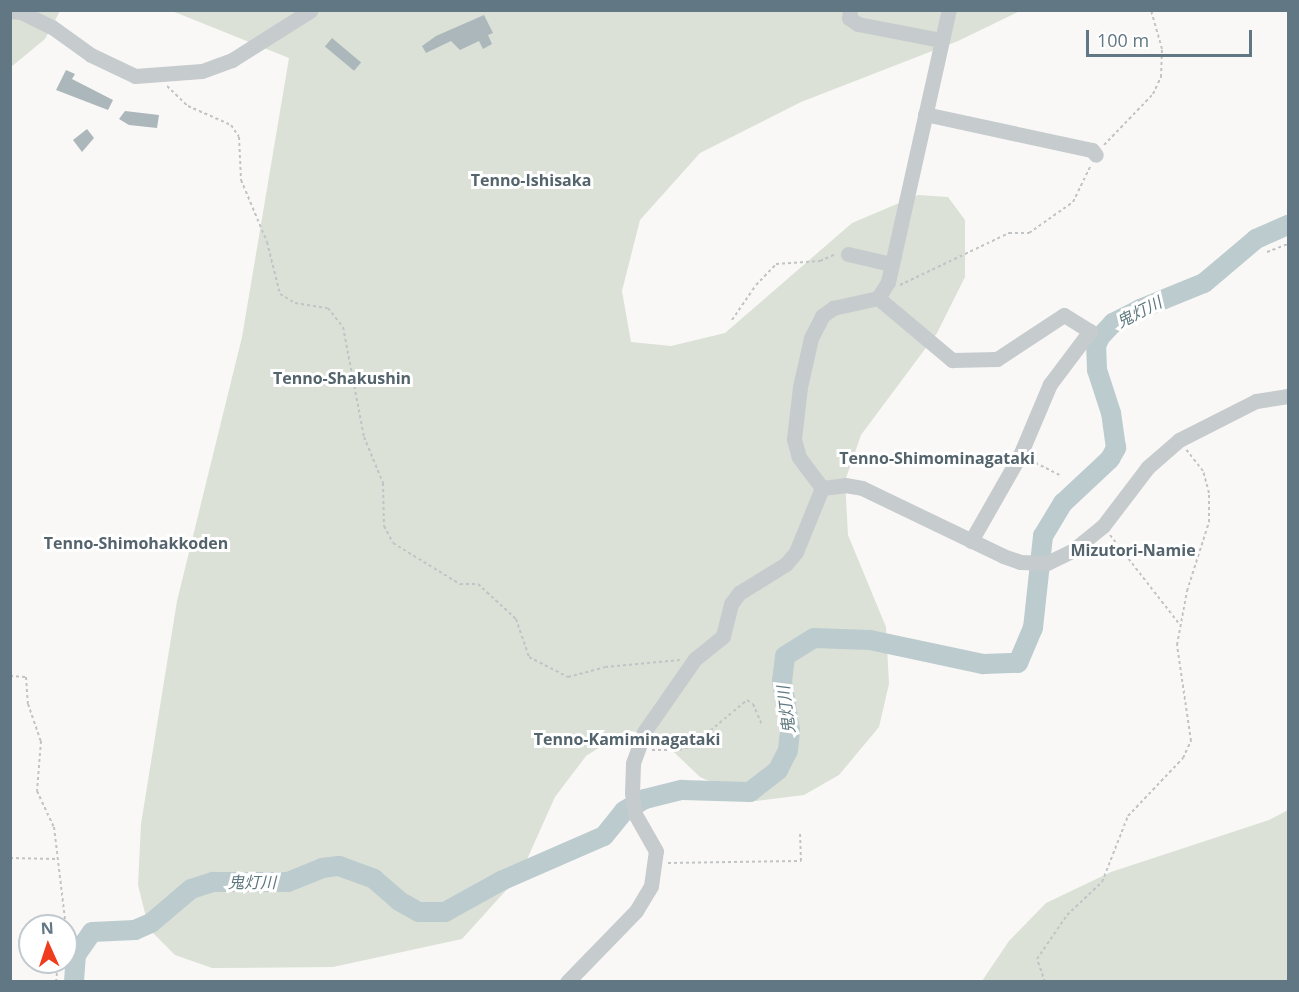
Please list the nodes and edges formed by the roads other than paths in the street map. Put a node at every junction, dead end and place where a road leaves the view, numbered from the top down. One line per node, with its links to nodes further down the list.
1 (312, 10): 4 (street)
2 (850, 10): 5 (street)
3 (949, 10): 5 (street)
4 (10, 11)
5 (941, 40): 6 (street)
6 (925, 114): 7 (street); 9 (street)
7 (1096, 155)
8 (848, 254): 9 (street)
9 (891, 264): 10 (street)
10 (878, 298): 12 (street); 13 (street)
11 (1288, 396): 13 (street)
12 (822, 489): 13 (street); 14 (street)
13 (971, 541)
14 (567, 981)

